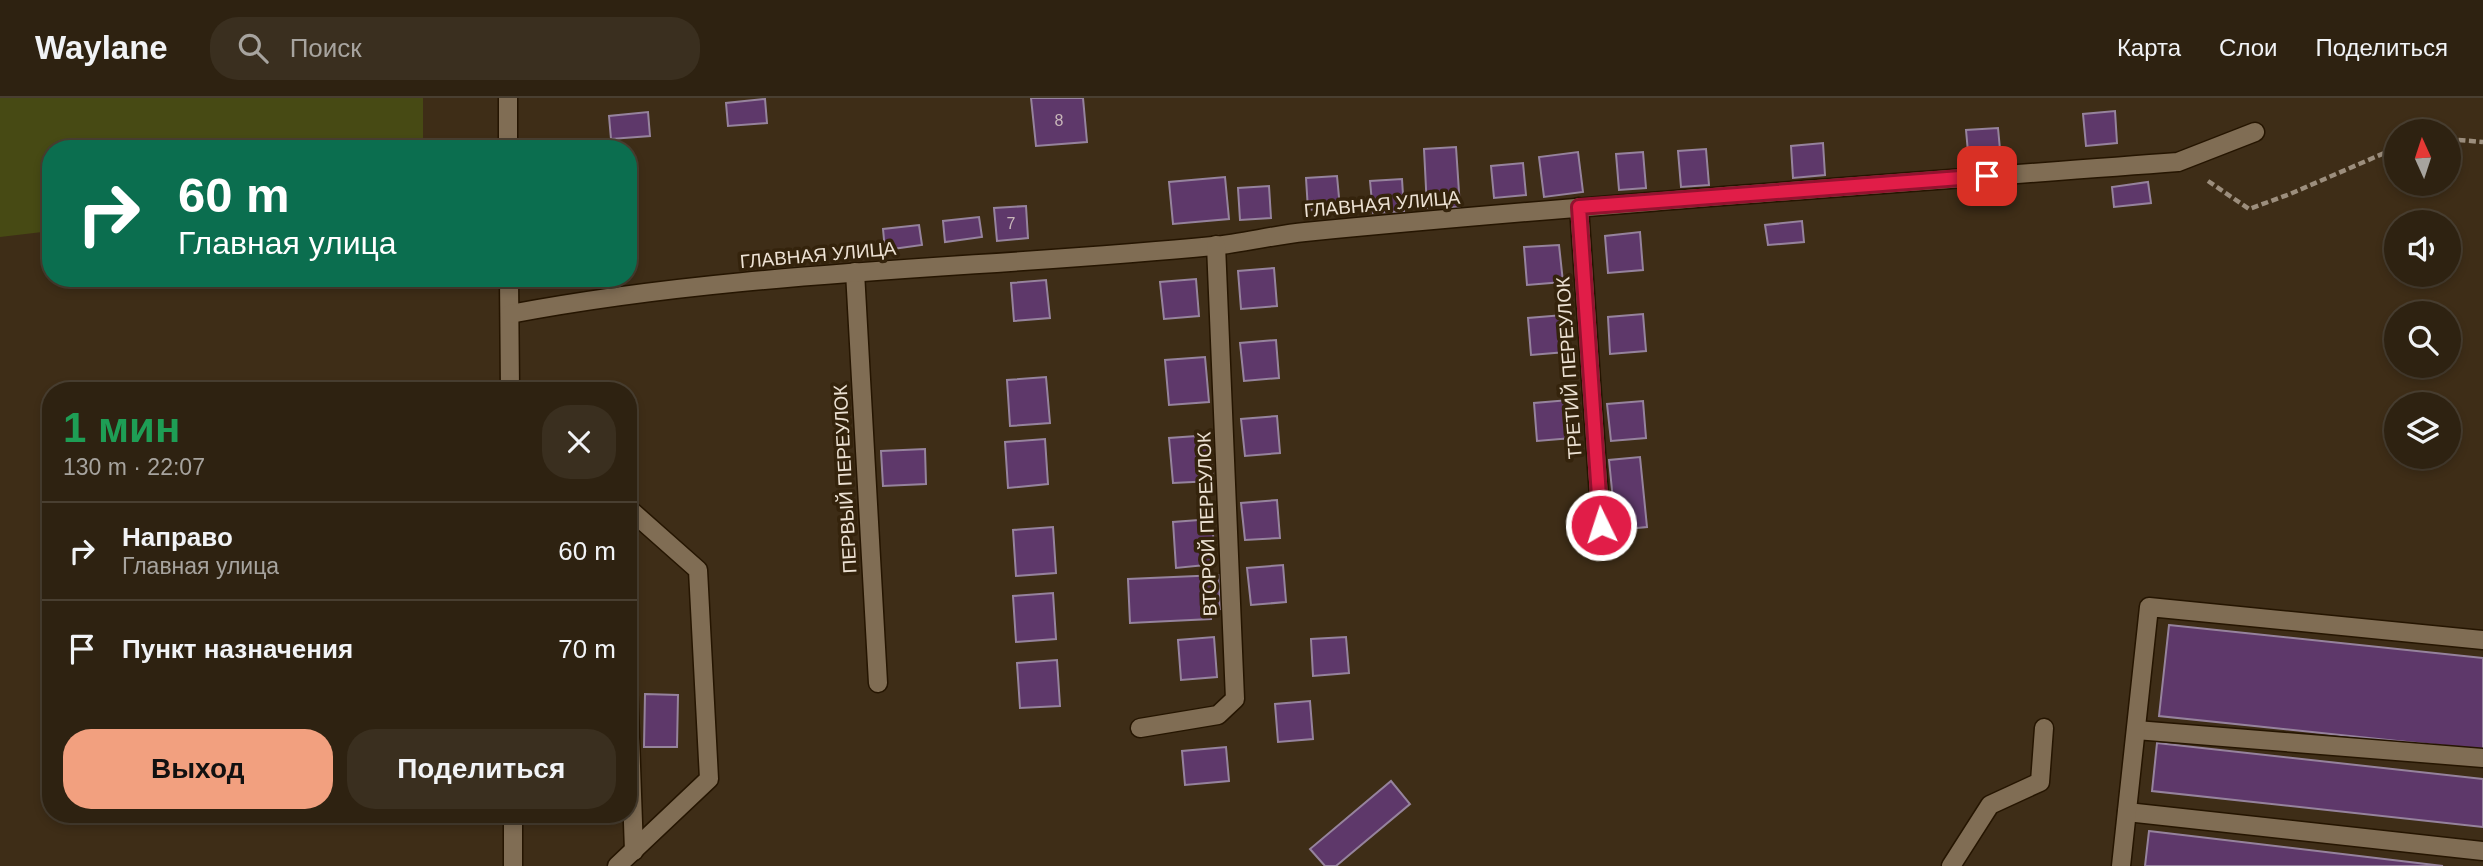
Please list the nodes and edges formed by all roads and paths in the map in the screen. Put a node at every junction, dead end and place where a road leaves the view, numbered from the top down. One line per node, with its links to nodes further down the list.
1 (508, 98): 3 (street)
2 (2255, 132): 7 (street, ГЛАВНАЯ УЛИЦА)
3 (509, 140)
4 (2461, 140): 5 (path)
5 (2483, 142)
6 (2384, 153): 7 (path)
7 (2178, 162): 8 (street, ГЛАВНАЯ УЛИЦА)
8 (1579, 207): 9 (street, ГЛАВНАЯ УЛИЦА); 15 (street, ТРЕТИЙ ПЕРЕУЛОК)
9 (1216, 245): 10 (street, ГЛАВНАЯ УЛИЦА); 18 (street, ВТОРОЙ ПЕРЕУЛОК)
10 (855, 272): 12 (street, ГЛАВНАЯ УЛИЦА); 17 (street, ПЕРВЫЙ ПЕРЕУЛОК)
11 (509, 287): 12 (street)
12 (510, 314): 13 (street)
13 (510, 382)
14 (637, 516): 25 (street)
15 (1601, 525)
16 (2483, 640): 20 (street)
17 (878, 683)
18 (1140, 728)
19 (2044, 728): 29 (street)
20 (2136, 730): 21 (street); 22 (street)
21 (2483, 758)
22 (2127, 812): 26 (street); 30 (street)
23 (513, 823): 27 (street)
24 (633, 823): 25 (street)
25 (634, 851): 28 (street)
26 (2483, 851)
27 (513, 866)
28 (617, 866)
29 (1951, 866)
30 (2121, 866)

